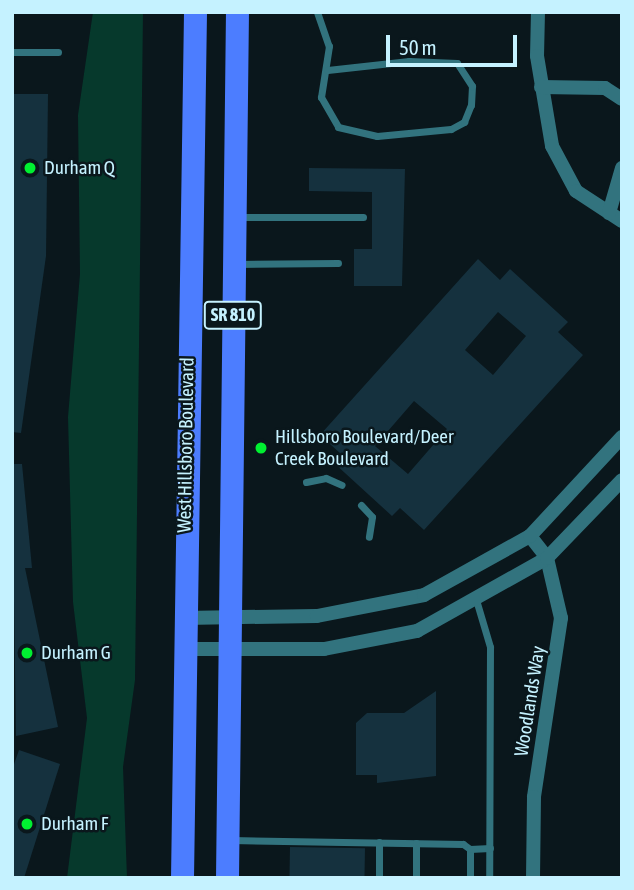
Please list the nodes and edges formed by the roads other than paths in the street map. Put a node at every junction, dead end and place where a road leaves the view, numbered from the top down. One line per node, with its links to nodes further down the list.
1 (195, 12): 26 (main road, West Hillsboro Boulevard / SR 810)
2 (237, 12): 12 (main road, SR 810)
3 (317, 12): 7 (lane)
4 (538, 12): 8 (street)
5 (12, 52): 6 (lane)
6 (58, 52)
7 (327, 70): 7 (lane)
8 (541, 87): 9 (street); 11 (street)
9 (622, 99)
10 (622, 168): 11 (street)
11 (609, 213): 14 (street)
12 (234, 217): 13 (lane); 16 (main road, SR 810)
13 (363, 217)
14 (622, 221)
15 (338, 262): 16 (lane)
16 (233, 264): 27 (main road, SR 810)
17 (622, 437): 22 (street)
18 (622, 480): 24 (street)
19 (306, 482): 20 (lane)
20 (342, 485)
21 (361, 505): 23 (lane)
22 (530, 536): 24 (street, Woodlands Way); 27 (street)
23 (369, 537)
24 (547, 558): 25 (street); 41 (street, Woodlands Way)
25 (477, 603): 29 (street); 33 (lane)
26 (184, 618): 27 (street); 28 (main road, West Hillsboro Boulevard / SR 810)
27 (229, 618): 29 (main road, SR 810)
28 (184, 649): 29 (street); 35 (main road, West Hillsboro Boulevard / SR 810)
29 (228, 653): 30 (main road, SR 810)
30 (227, 840): 31 (lane); 36 (main road, SR 810)
31 (379, 842): 32 (lane); 37 (lane)
32 (416, 843): 34 (lane); 38 (lane)
33 (490, 848): 34 (lane); 40 (lane)
34 (470, 849): 39 (lane)
35 (182, 878)
36 (227, 878)
37 (379, 878)
38 (416, 878)
39 (470, 878)
40 (489, 878)
41 (533, 878)

